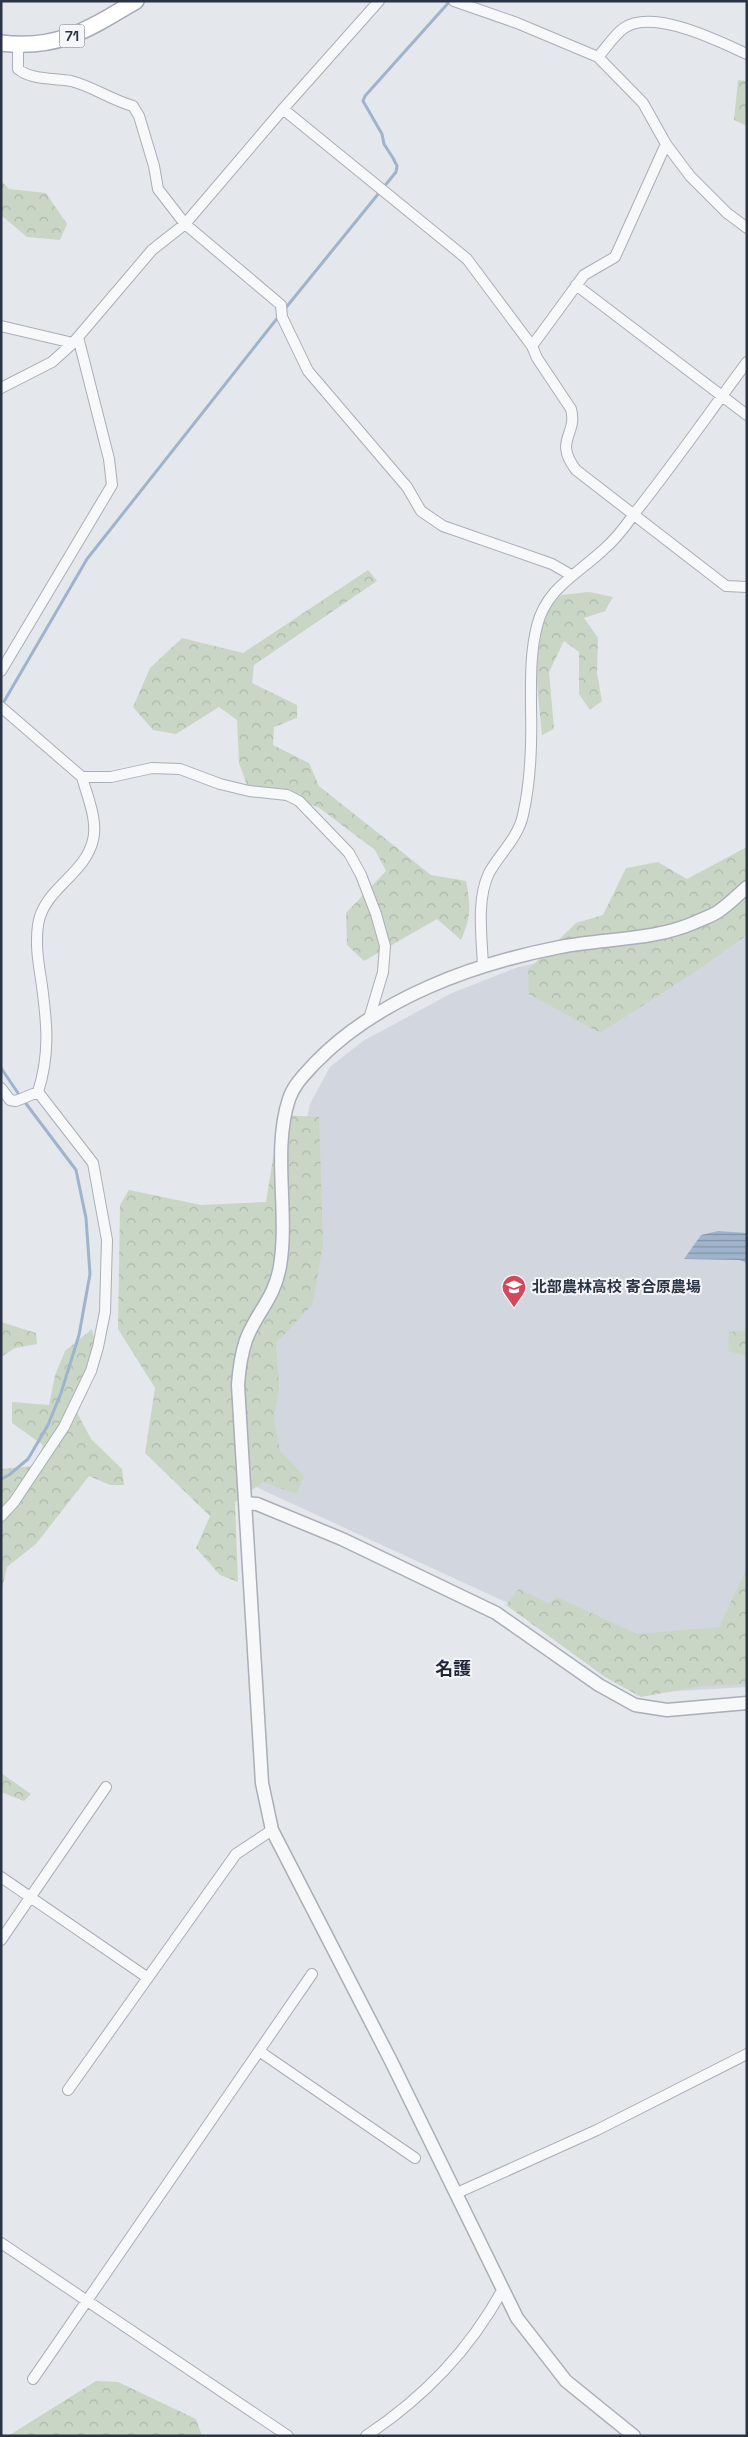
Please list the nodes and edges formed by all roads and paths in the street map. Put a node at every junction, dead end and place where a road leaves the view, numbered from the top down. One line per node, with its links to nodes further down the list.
1 (136, 1): 5 (main road, 71)
2 (379, 1): 8 (street)
3 (454, 1): 7 (street)
4 (1, 43): 5 (main road, 71)
5 (18, 45): 10 (street)
6 (747, 54): 7 (street)
7 (598, 57): 9 (street)
8 (283, 109): 10 (street); 15 (street)
9 (666, 144): 11 (street); 12 (street)
10 (185, 224): 14 (street); 21 (street)
11 (747, 228)
12 (576, 285): 15 (street); 18 (street)
13 (1, 326): 14 (street)
14 (76, 340): 17 (street); 23 (street)
15 (532, 346): 20 (street)
16 (747, 362): 18 (street)
17 (1, 388)
18 (721, 397): 19 (street); 20 (street)
19 (747, 416)
20 (634, 515): 21 (street); 22 (street)
21 (571, 575): 27 (street)
22 (747, 587)
23 (1, 671)
24 (1, 707): 25 (street)
25 (82, 777): 28 (street); 30 (street)
26 (747, 887): 27 (street)
27 (483, 966): 28 (street)
28 (369, 1019): 31 (street)
29 (1, 1088): 30 (street)
30 (38, 1092): 32 (street)
31 (246, 1503): 33 (street); 35 (street)
32 (1, 1516)
33 (747, 1703)
34 (106, 1787): 37 (street)
35 (272, 1830): 40 (street); 45 (street)
36 (1, 1877): 37 (street)
37 (30, 1896): 38 (street); 40 (street)
38 (1, 1940)
39 (312, 1974): 41 (street)
40 (148, 1978): 43 (street)
41 (259, 2051): 44 (street); 48 (street)
42 (747, 2054): 45 (street)
43 (68, 2090)
44 (415, 2158)
45 (457, 2193): 47 (street)
46 (1, 2243): 48 (street)
47 (503, 2289): 51 (street); 52 (street)
48 (87, 2300): 49 (street); 50 (street)
49 (33, 2379)
50 (288, 2436)
51 (366, 2436)
52 (634, 2436)

